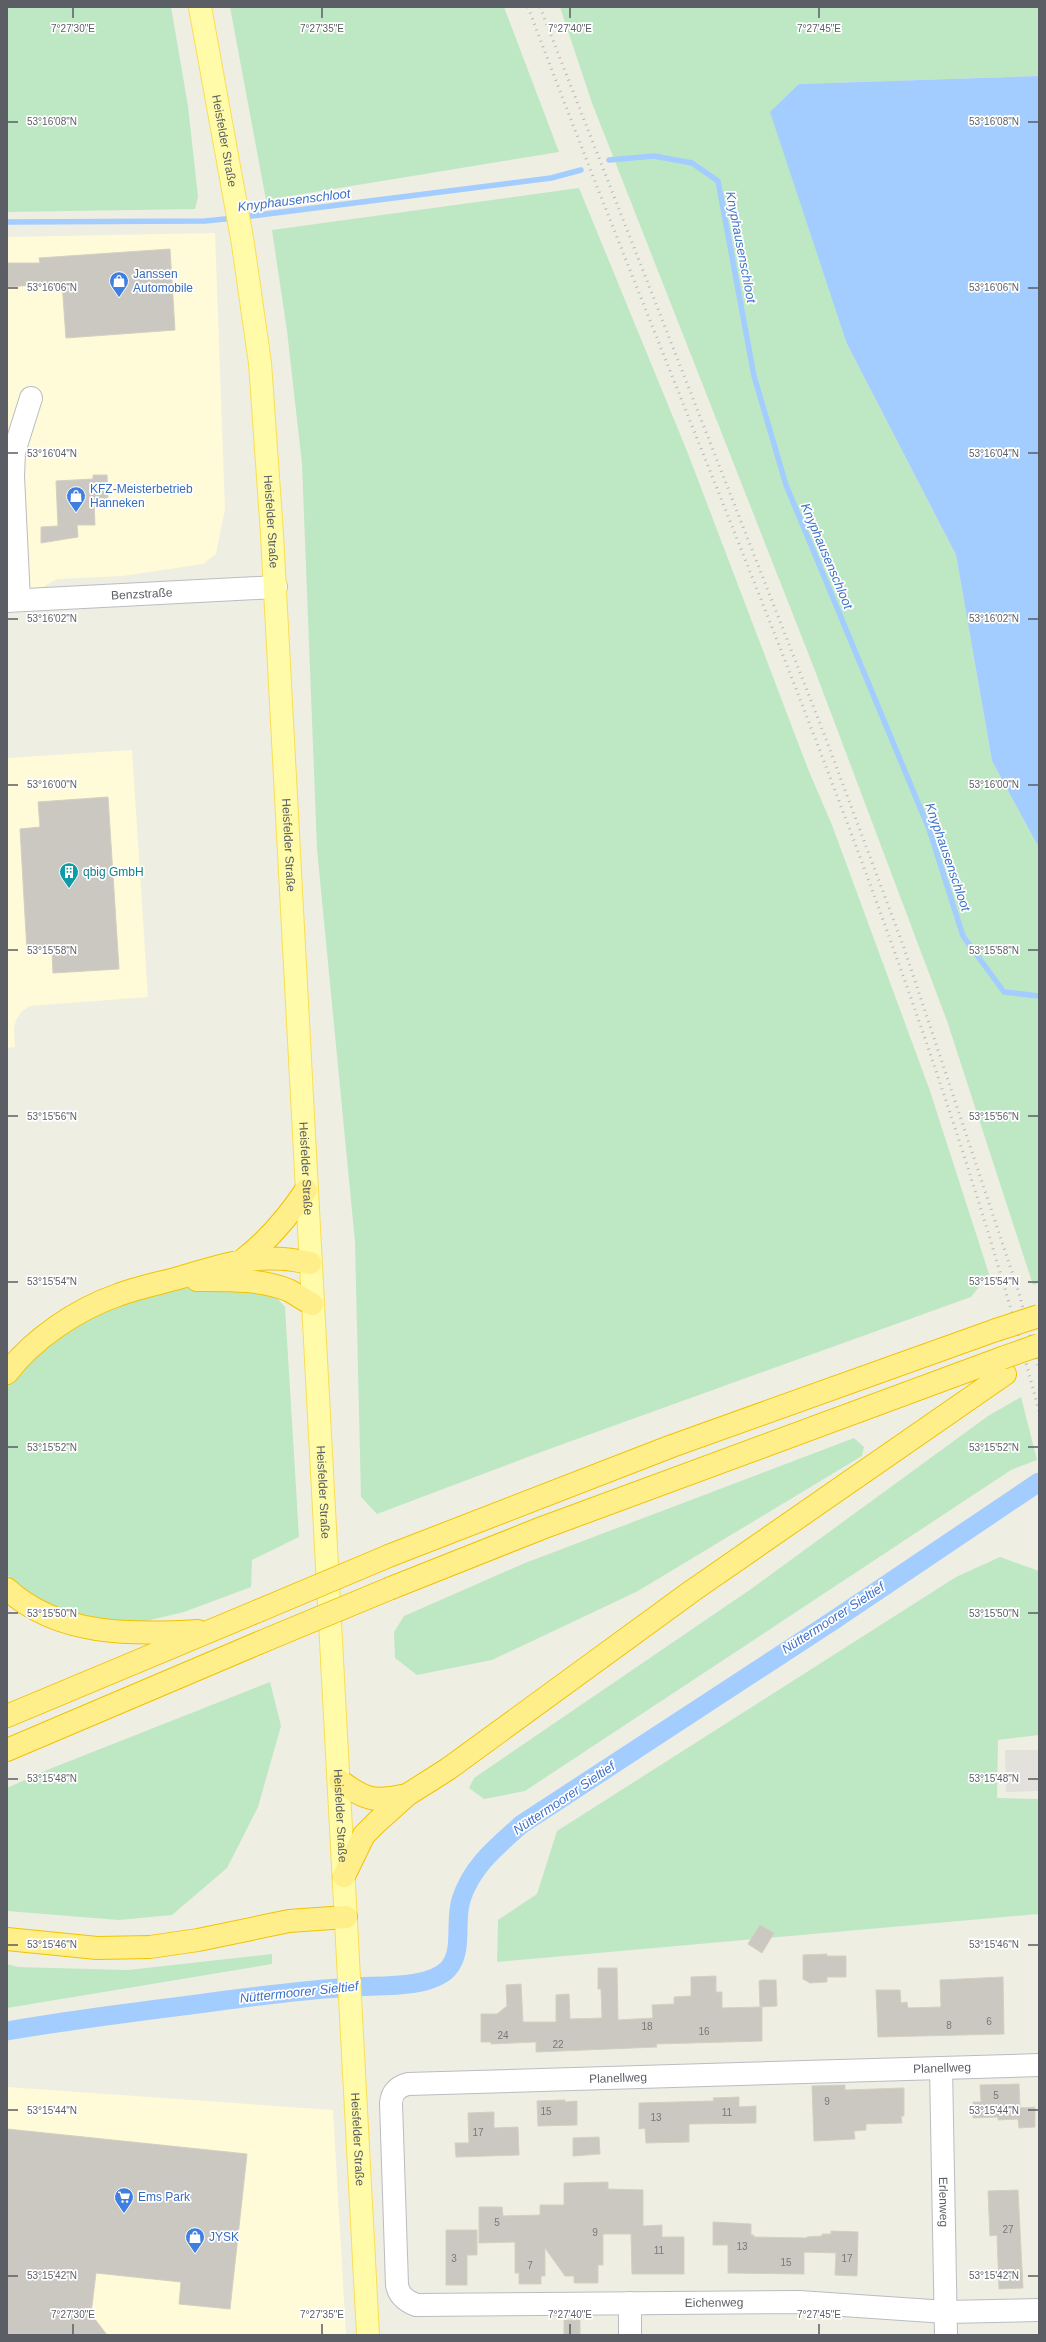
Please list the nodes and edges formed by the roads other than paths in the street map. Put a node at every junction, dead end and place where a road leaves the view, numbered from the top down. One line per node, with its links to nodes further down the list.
1 (200, 7): 3 (main road, Heisfelder Straße)
2 (31, 398): 4 (street)
3 (276, 586): 4 (street, Benzstraße); 5 (main road, Heisfelder Straße)
4 (13, 601)
5 (306, 1190): 6 (highway); 7 (main road, Heisfelder Straße)
6 (244, 1259): 7 (highway); 8 (highway)
7 (310, 1263): 9 (main road, Heisfelder Straße)
8 (172, 1280): 9 (highway); 13 (highway)
9 (312, 1304): 18 (main road, Heisfelder Straße)
10 (1039, 1316): 15 (highway, bridge)
11 (1032, 1347): 12 (highway, bridge)
12 (1004, 1366): 17 (highway, bridge); 19 (highway)
13 (7, 1373)
14 (7, 1589): 15 (highway)
15 (213, 1630): 16 (highway)
16 (7, 1716)
17 (7, 1750)
18 (340, 1781): 19 (highway); 20 (main road, Heisfelder Straße)
19 (407, 1795): 20 (highway)
20 (344, 1876): 21 (main road, Heisfelder Straße)
21 (346, 1917): 22 (highway); 29 (main road, Heisfelder Straße)
22 (7, 1939)
23 (1039, 2065): 24 (street, Planellweg)
24 (941, 2068): 25 (street, Planellweg); 28 (street, Erlenweg)
25 (397, 2285): 26 (street, Eichenweg)
26 (630, 2303): 28 (street, Eichenweg); 30 (street)
27 (1039, 2310): 28 (street, Eichenweg)
28 (946, 2312): 31 (street, Erlenweg)
29 (368, 2335)
30 (630, 2335)
31 (946, 2335)

